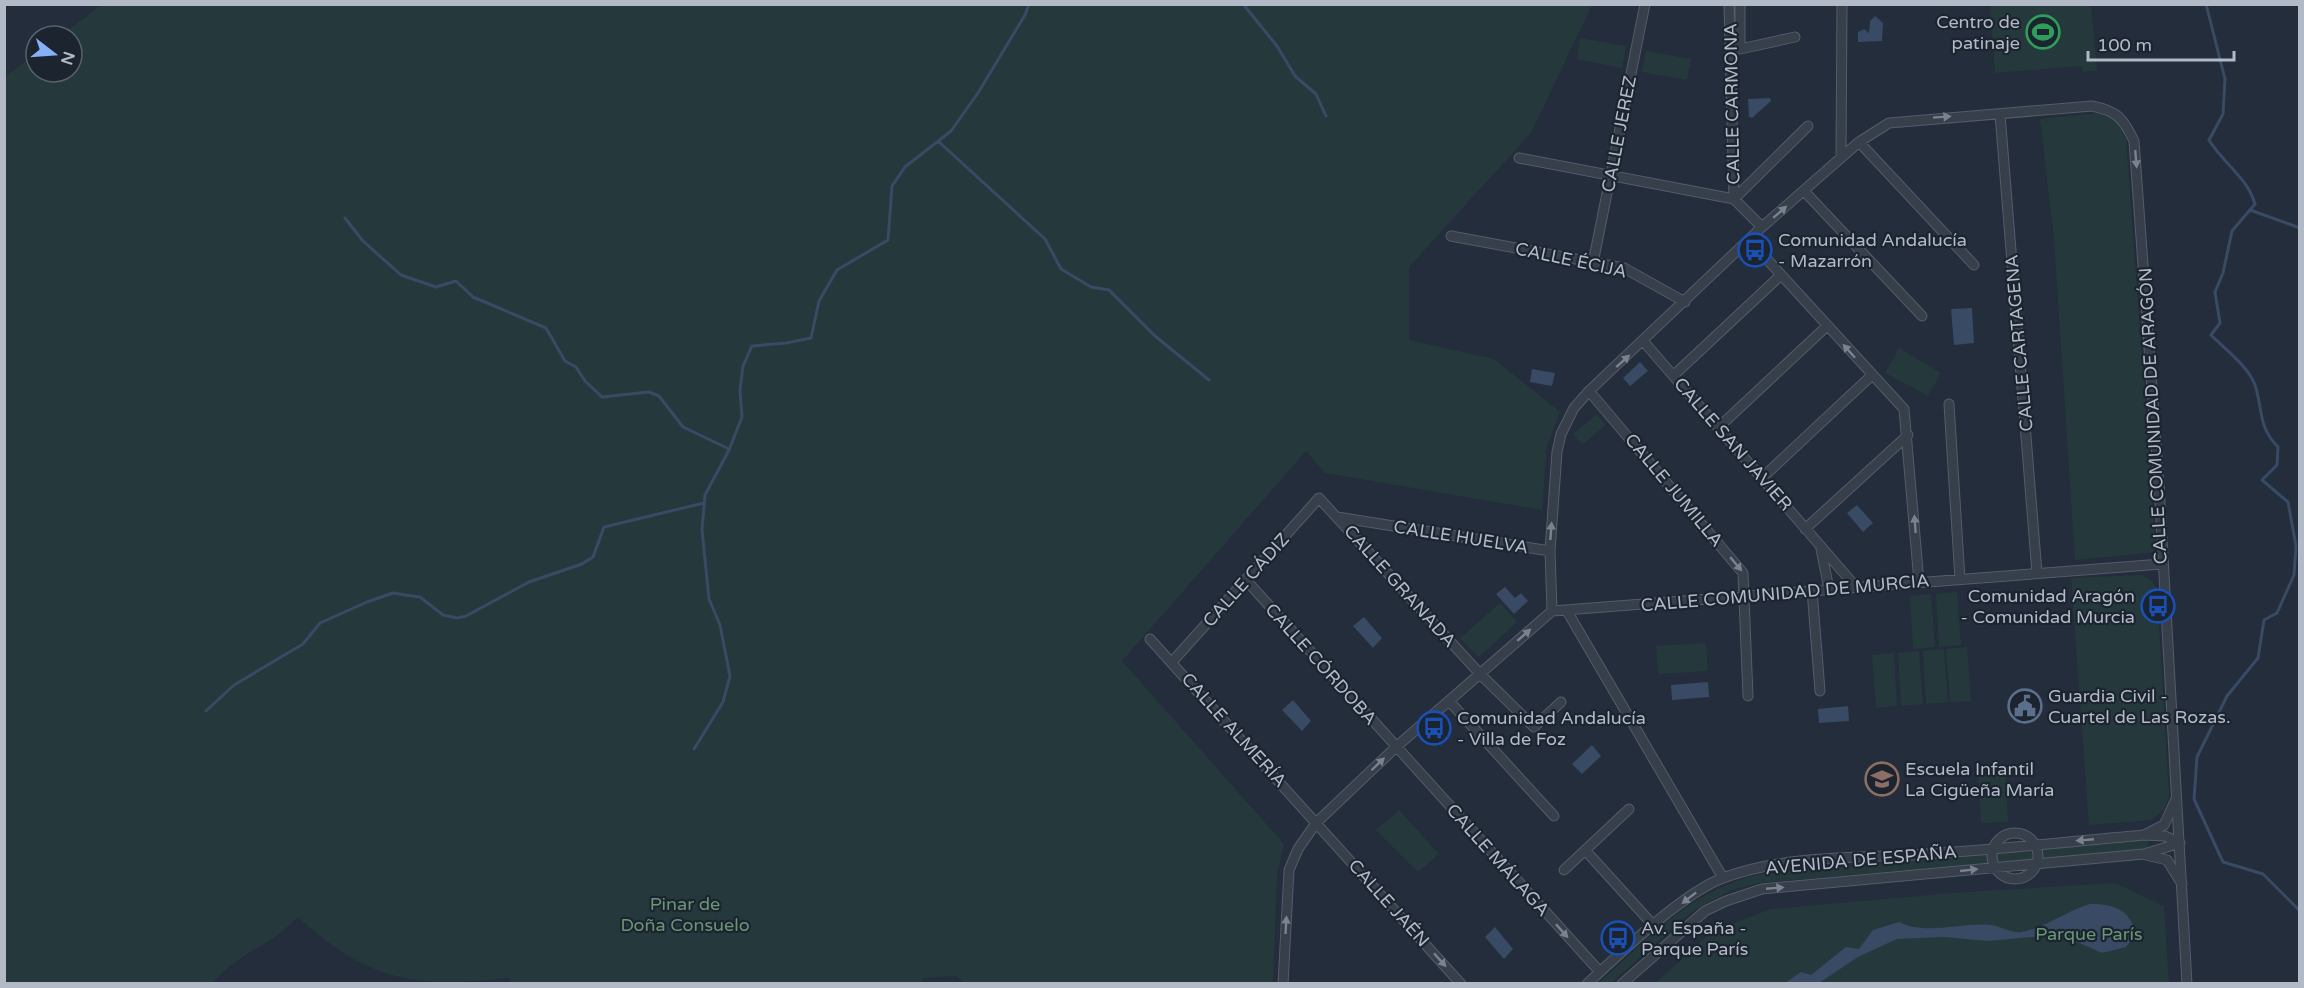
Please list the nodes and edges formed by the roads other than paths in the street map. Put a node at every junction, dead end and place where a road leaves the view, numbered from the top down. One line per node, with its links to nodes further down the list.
1 (1645, 4): 11 (street, CALLE JEREZ)
2 (1730, 4): 13 (street, CALLE CARMONA)
3 (1740, 4): 5 (street)
4 (1842, 4): 10 (street)
5 (1795, 37)
6 (2000, 114): 8 (street, one-way to 6); 36 (street, CALLE COMUNIDAD DE ARAGÓN, one-way to 36); 37 (street, CALLE CARTAGENA)
7 (1808, 126): 13 (street)
8 (1859, 142): 10 (street); 18 (street)
9 (1520, 158): 11 (street)
10 (1841, 158): 12 (street)
11 (1611, 174): 13 (street); 17 (street, CALLE JEREZ)
12 (1804, 191): 14 (street, one-way to 12); 21 (street)
13 (1734, 199): 14 (street, CALLE CARMONA)
14 (1762, 227): 20 (street)
15 (1451, 236): 17 (street, CALLE ÉCIJA)
16 (1764, 256): 19 (street)
17 (1593, 263): 20 (street, CALLE ÉCIJA)
18 (1974, 265)
19 (1781, 275): 22 (street); 24 (street)
20 (1685, 302): 23 (street)
21 (1922, 316)
22 (1827, 326): 25 (street, one-way to 22); 28 (street)
23 (1644, 342): 24 (street, CALLE SAN JAVIER); 26 (street, one-way to 23)
24 (1674, 375): 28 (street, CALLE SAN JAVIER)
25 (1871, 375): 29 (street); 30 (street)
26 (1589, 391): 35 (street, one-way to 26); 44 (street, CALLE JUMILLA, one-way to 44)
27 (1949, 404): 38 (street)
28 (1719, 427): 30 (street, CALLE SAN JAVIER)
29 (1908, 435): 33 (street); 40 (street, one-way to 29)
30 (1763, 477): 33 (street, CALLE SAN JAVIER)
31 (1319, 498): 32 (street, CALLE GRANADA); 39 (street, CALLE CÁDIZ)
32 (1337, 517): 35 (street, CALLE HUELVA); 49 (street, CALLE GRANADA)
33 (1805, 529): 34 (street, CALLE SAN JAVIER)
34 (1821, 547): 41 (street, CALLE SAN JAVIER); 42 (street)
35 (1550, 551): 45 (street)
36 (2162, 564): 37 (street, CALLE COMUNIDAD DE MURCIA); 55 (street, CALLE COMUNIDAD DE ARAGÓN)
37 (2037, 573): 38 (street, CALLE COMUNIDAD DE MURCIA)
38 (1960, 579): 40 (street, CALLE COMUNIDAD DE MURCIA)
39 (1246, 580): 48 (street, CALLE CÁDIZ); 54 (street, CALLE CÓRDOBA)
40 (1919, 582): 41 (street, CALLE COMUNIDAD DE MURCIA)
41 (1856, 587): 42 (street, CALLE COMUNIDAD DE MURCIA)
42 (1829, 589): 43 (street, CALLE COMUNIDAD DE MURCIA)
43 (1812, 590): 44 (street, CALLE COMUNIDAD DE MURCIA); 50 (street)
44 (1744, 595): 46 (street, CALLE COMUNIDAD DE MURCIA); 51 (street, CALLE JUMILLA)
45 (1552, 610): 46 (street, CALLE COMUNIDAD DE MURCIA); 49 (street, one-way to 45)
46 (1567, 611): 68 (street)
47 (1150, 639): 48 (street, CALLE ALMERÍA)
48 (1172, 662): 58 (street, CALLE ALMERÍA)
49 (1480, 674): 52 (street); 53 (street, CALLE GRANADA)
50 (1820, 692)
51 (1748, 696)
52 (1449, 701): 54 (street); 57 (street)
53 (1561, 702)
54 (1396, 747): 58 (street, one-way to 54); 71 (street, CALLE MÁLAGA, one-way to 71)
55 (2177, 797): 59 (street); 60 (street, CALLE COMUNIDAD DE ARAGÓN)
56 (1629, 809): 63 (street)
57 (1554, 816)
58 (1316, 823): 72 (street, one-way to 58); 73 (street, CALLE JAÉN, one-way to 73)
59 (2144, 835): 60 (street, AVENIDA DE ESPAÑA); 61 (street, AVENIDA DE ESPAÑA, one-way to 61)
60 (2180, 843): 64 (street, AVENIDA DE ESPAÑA); 69 (street, CALLE COMUNIDAD DE ARAGÓN)
61 (2036, 845): 62 (street, AVENIDA DE ESPAÑA); 62 (street); 65 (street)
62 (1992, 849): 66 (street); 68 (street, AVENIDA DE ESPAÑA)
63 (1585, 850): 67 (street); 70 (street)
64 (2144, 854): 65 (street, AVENIDA DE ESPAÑA); 69 (street, AVENIDA DE ESPAÑA)
65 (2038, 863): 66 (street, AVENIDA DE ESPAÑA)
66 (1995, 868): 75 (street, AVENIDA DE ESPAÑA, one-way to 66)
67 (1563, 870)
68 (1723, 878): 70 (street, AVENIDA DE ESPAÑA, one-way to 70)
69 (2183, 885): 76 (street, CALLE COMUNIDAD DE ARAGÓN)
70 (1654, 926): 71 (street, AVENIDA DE ESPAÑA)
71 (1600, 972): 74 (street, AVENIDA DE ESPAÑA)
72 (1283, 984)
73 (1461, 984)
74 (1587, 984)
75 (1622, 984)
76 (2187, 984)

